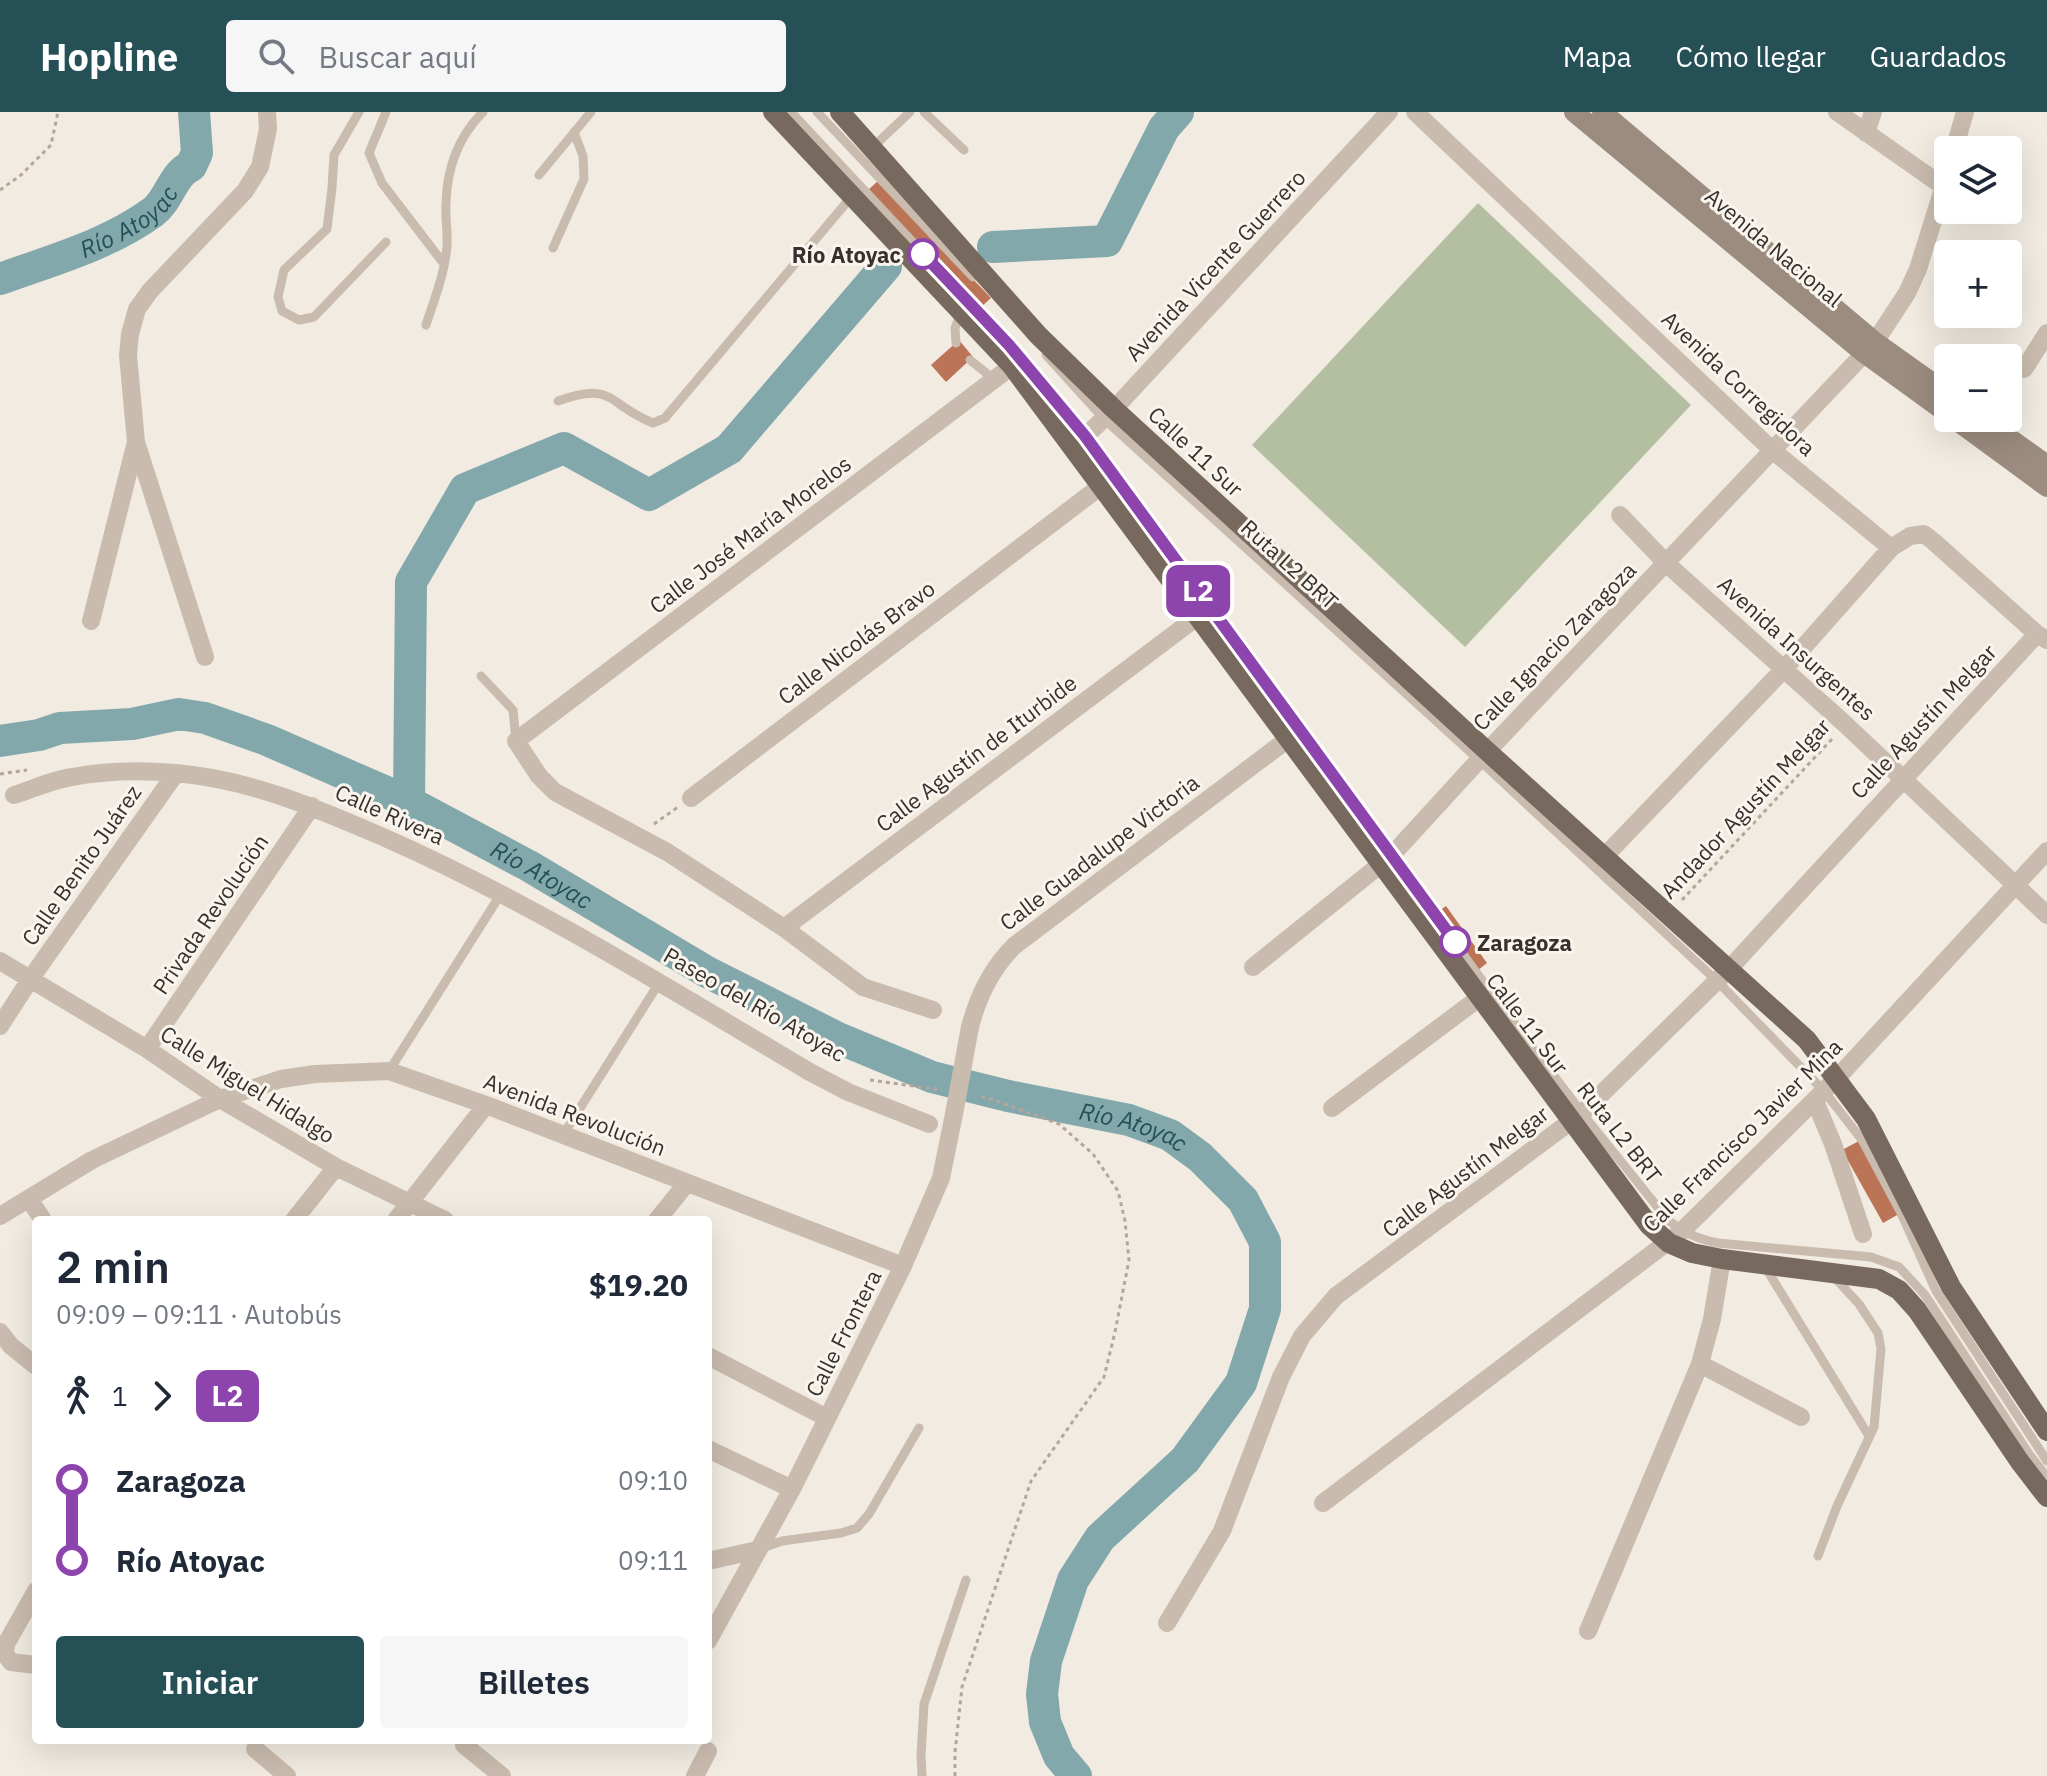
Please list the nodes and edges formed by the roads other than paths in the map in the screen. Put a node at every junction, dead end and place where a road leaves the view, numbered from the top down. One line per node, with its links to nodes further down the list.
1 (267, 112): 46 (street)
2 (359, 112): 28 (lane)
3 (386, 112): 30 (lane)
4 (483, 112): 30 (lane)
5 (591, 112): 19 (lane)
6 (773, 112): 26 (main road, Calle 11 Sur)
7 (791, 112): 47 (lane, Ruta L2 BRT)
8 (817, 112): 43 (lane)
9 (840, 112): 22 (main road, Calle 11 Sur)
10 (910, 112): 22 (lane)
11 (924, 112): 23 (lane)
12 (1389, 112): 43 (street, Avenida Vicente Guerrero)
13 (1415, 112): 48 (street, Avenida Corregidora)
14 (1574, 112): 35 (main road, Avenida Nacional)
15 (1602, 112): 35 (main road, Avenida Nacional)
16 (1837, 112): 20 (street)
17 (1873, 112): 20 (street)
18 (1965, 112): 21 (street)
19 (574, 132): 25 (lane); 29 (lane)
20 (1866, 133): 24 (street)
21 (1958, 136)
22 (873, 147): 43 (main road, Calle 11 Sur)
23 (964, 150)
24 (1934, 173)
25 (539, 175)
26 (852, 196): 31 (main road, Calle 11 Sur); 41 (lane)
27 (1934, 218): 35 (street, Calle Ignacio Zaragoza)
28 (386, 242)
29 (553, 248)
30 (444, 264): 32 (lane)
31 (961, 312): 34 (lane); 37 (main road, Calle 11 Sur)
32 (426, 325)
33 (2047, 333): 38 (street)
34 (956, 343)
35 (1870, 348): 40 (main road, Avenida Nacional); 42 (main road, Avenida Nacional); 48 (street, Calle Ignacio Zaragoza)
36 (970, 360): 39 (lane)
37 (1012, 366): 39 (street, Calle José María Morelos); 47 (main road, Calle 11 Sur)
38 (2024, 369)
39 (995, 380): 62 (street, Calle José María Morelos)
40 (1934, 386)
41 (558, 401)
42 (1934, 402)
43 (1109, 414): 47 (street, Avenida Vicente Guerrero); 63 (main road, Calle 11 Sur)
44 (1972, 432): 51 (main road, Avenida Nacional)
45 (2001, 432): 49 (main road)
46 (136, 442): 56 (street); 58 (street)
47 (1079, 442): 50 (main road, Calle 11 Sur); 71 (lane, Ruta L2 BRT)
48 (1772, 450): 53 (street, Avenida Corregidora); 54 (street, Calle Ignacio Zaragoza)
49 (2047, 465)
50 (1101, 486): 55 (main road, Calle 11 Sur); 67 (street, Calle Nicolás Bravo)
51 (2047, 487)
52 (1620, 515): 54 (street, Avenida Insurgentes)
53 (1891, 548): 57 (street); 59 (street)
54 (1667, 564): 59 (street, Avenida Insurgentes); 63 (street, Calle Ignacio Zaragoza)
55 (1197, 617): 61 (main road, Calle 11 Sur); 75 (street, Calle Agustín de Iturbide)
56 (91, 621)
57 (2042, 637): 65 (street, Calle Agustín Melgar)
58 (205, 657)
59 (1784, 669): 65 (street, Avenida Insurgentes); 70 (street)
60 (481, 676): 62 (lane)
61 (1288, 739): 71 (main road, Calle 11 Sur); 84 (street, Calle Guadalupe Victoria)
62 (516, 741): 75 (street)
63 (1483, 755): 70 (main road, Calle 11 Sur); 71 (street, Calle Ignacio Zaragoza); 78 (lane)
64 (176, 773): 66 (street, Calle Rivera); 68 (street, Calle Rivera); 79 (street, Calle Benito Juárez)
65 (1903, 778): 72 (street, Avenida Insurgentes); 78 (street, Calle Agustín Melgar)
66 (14, 795)
67 (691, 798)
68 (312, 806): 73 (street, Calle Rivera); 85 (street, Privada Revolución)
69 (2047, 851): 72 (street, Calle Francisco Javier Mina)
70 (1604, 857): 78 (main road, Calle 11 Sur)
71 (1387, 860): 77 (street, Calle Ignacio Zaragoza); 81 (main road, Calle 11 Sur); 91 (lane, Ruta L2 BRT)
72 (2015, 885): 74 (street, Avenida Insurgentes); 87 (street, Calle Francisco Javier Mina)
73 (502, 892): 80 (street, Calle Rivera); 86 (lane)
74 (2047, 915)
75 (784, 928): 82 (street)
76 (0, 961): 79 (street, Calle Miguel Hidalgo)
77 (1253, 967)
78 (1723, 975): 87 (main road, Calle 11 Sur); 91 (street, Calle Agustín Melgar)
79 (31, 978): 83 (street, Calle Benito Juárez); 85 (street, Calle Miguel Hidalgo)
80 (659, 983): 92 (street, Calle Rivera); 93 (lane)
81 (1479, 998): 90 (street); 91 (main road, Calle 11 Sur)
82 (933, 1010)
83 (0, 1026)
84 (970, 1027): 108 (street, Calle Frontera, bridge)
85 (147, 1049): 88 (street, Calle Miguel Hidalgo)
86 (389, 1071): 88 (street, Avenida Revolución); 89 (street, Avenida Revolución)
87 (1826, 1090): 104 (street); 105 (street, Calle Francisco Javier Mina); 117 (main road, Calle 11 Sur); 120 (lane)
88 (220, 1099): 94 (street, Calle Miguel Hidalgo); 96 (street)
89 (486, 1105): 93 (street, Avenida Revolución); 97 (street)
90 (1332, 1108)
91 (1577, 1117): 105 (main road, Calle 11 Sur); 130 (street, Calle Agustín Melgar)
92 (929, 1124)
93 (563, 1135): 95 (street, Avenida Revolución)
94 (336, 1167): 97 (street, Calle Miguel Hidalgo); 100 (street)
95 (687, 1183): 103 (street); 108 (street, Avenida Revolución)
96 (29, 1199): 98 (street); 99 (street)
97 (409, 1202): 101 (street); 102 (street, Calle Miguel Hidalgo)
98 (0, 1216)
99 (40, 1216)
100 (297, 1216)
101 (399, 1216)
102 (437, 1216)
103 (660, 1216)
104 (1863, 1234)
105 (1675, 1237): 106 (main road, Calle 11 Sur); 121 (lane); 124 (street, Calle Francisco Javier Mina)
106 (1722, 1259): 107 (main road, Calle 11 Sur); 113 (street)
107 (1764, 1265): 109 (main road, Calle 11 Sur); 118 (lane)
108 (903, 1266): 115 (street, Calle Frontera)
109 (1832, 1274): 118 (lane); 123 (main road, Calle 11 Sur)
110 (0, 1332): 112 (street)
111 (712, 1358): 115 (street)
112 (32, 1363)
113 (1700, 1364): 114 (street); 131 (street)
114 (1801, 1417)
115 (827, 1418): 122 (street, Calle Frontera)
116 (919, 1428): 125 (lane)
117 (2047, 1431)
118 (1869, 1436): 126 (lane)
119 (712, 1451): 122 (street)
120 (2047, 1461)
121 (2047, 1477)
122 (792, 1489): 125 (street, Calle Frontera)
123 (2047, 1497)
124 (1323, 1503)
125 (757, 1550): 127 (street); 132 (street, Calle Frontera)
126 (1818, 1556)
127 (712, 1560)
128 (966, 1580): 140 (lane)
129 (32, 1598): 133 (street)
130 (1167, 1623)
131 (1588, 1631)
132 (712, 1634)
133 (32, 1665)
134 (464, 1745): 138 (street)
135 (255, 1749): 137 (street)
136 (708, 1751): 139 (street)
137 (287, 1776)
138 (502, 1776)
139 (695, 1776)
140 (922, 1776)

